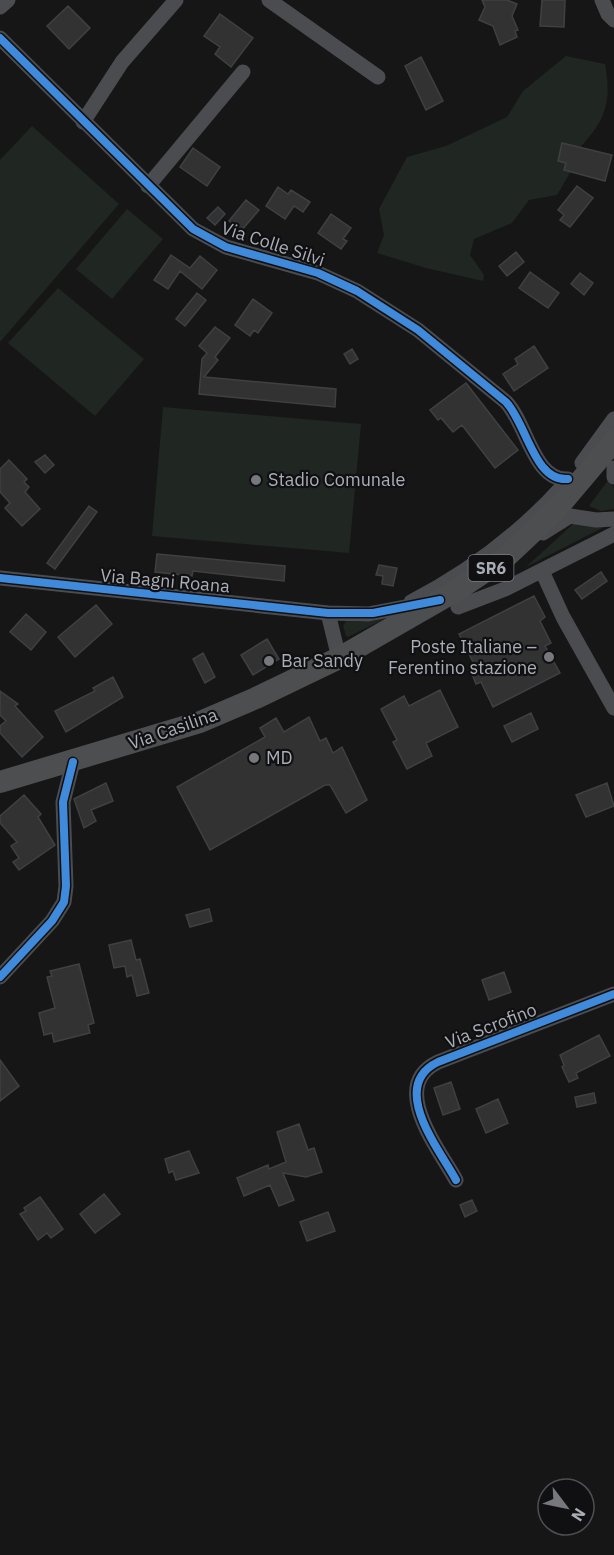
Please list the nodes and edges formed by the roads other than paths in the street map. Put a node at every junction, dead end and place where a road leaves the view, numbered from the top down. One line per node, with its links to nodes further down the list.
1 (8, 0): 5 (street)
2 (176, 0): 10 (street)
3 (269, 0): 9 (street)
4 (602, 0): 6 (street)
5 (0, 7)
6 (614, 20)
7 (0, 38): 10 (street, Via Colle Silvi)
8 (243, 72): 11 (street)
9 (378, 77)
10 (83, 122): 11 (street, Via Colle Silvi)
11 (148, 186): 15 (street, Via Colle Silvi)
12 (614, 419): 18 (street)
13 (614, 441): 23 (main road, Via Casilina / SR6)
14 (614, 459): 20 (main road, Via Casilina / SR6)
15 (540, 464): 18 (street); 19 (street, Via Colle Silvi)
16 (614, 468): 17 (street)
17 (614, 477)
18 (568, 479): 19 (street)
19 (540, 510): 27 (street)
20 (570, 516): 21 (street); 23 (street); 26 (main road, Via Casilina / SR6)
21 (614, 519)
22 (614, 534): 24 (street, Via Bagni Roana)
23 (505, 558): 26 (main road, Via Casilina / SR6)
24 (542, 571): 26 (street, Via Bagni Roana); 30 (street)
25 (0, 578): 28 (street, Via Bagni Roana)
26 (449, 604): 27 (street, Via Bagni Roana); 29 (main road, Via Casilina / SR6)
27 (402, 607): 28 (street, Via Bagni Roana)
28 (328, 613): 29 (street)
29 (339, 658): 31 (main road, Via Casilina / SR6)
30 (614, 708)
31 (73, 762): 32 (main road, Via Casilina / SR6); 33 (street)
32 (0, 782)
33 (0, 977)
34 (614, 994): 35 (street, Via Scrofino)
35 (456, 1180)

